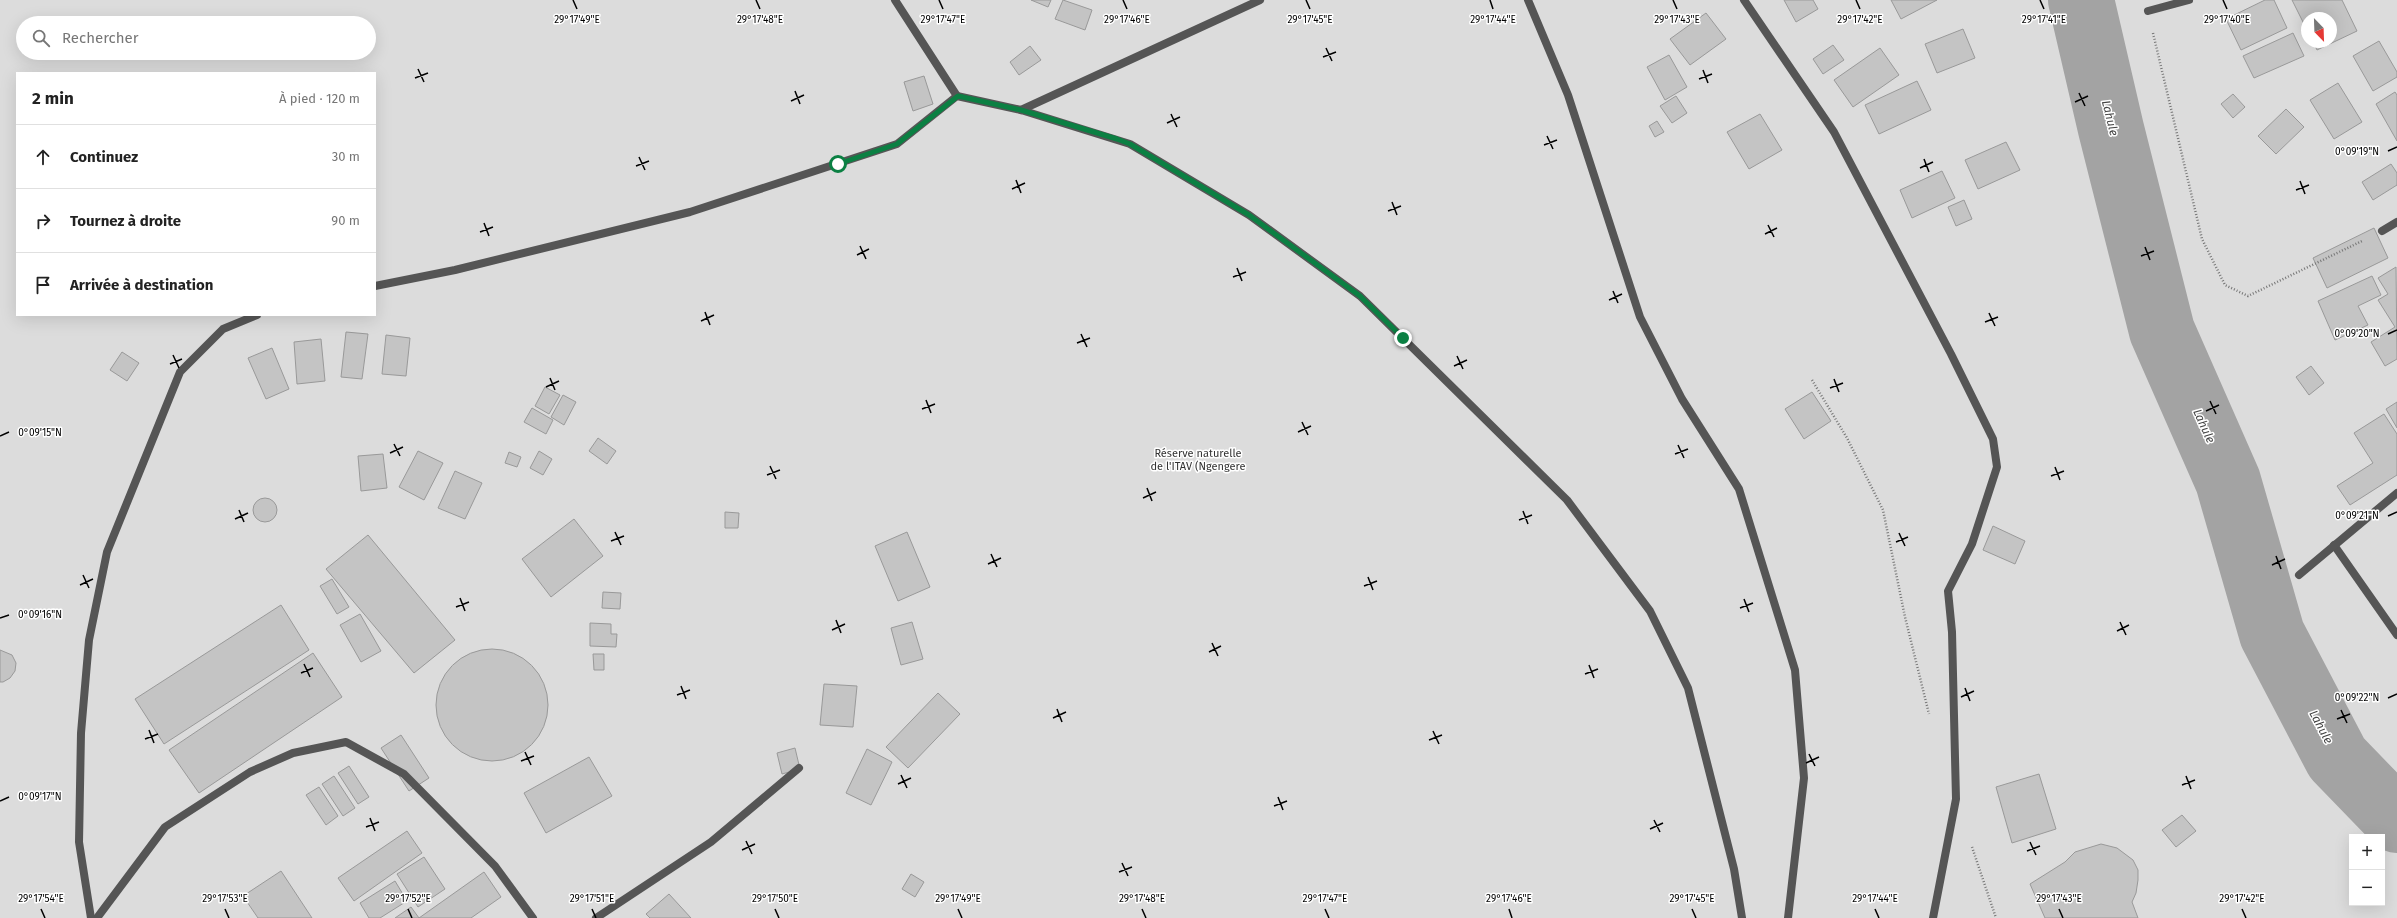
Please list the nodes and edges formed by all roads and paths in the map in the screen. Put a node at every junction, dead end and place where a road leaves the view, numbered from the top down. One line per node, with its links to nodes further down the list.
1 (895, 0): 7 (street)
2 (1260, 0): 8 (street)
3 (1528, 0): 26 (street)
4 (1744, 0): 27 (street)
5 (2189, 0): 6 (street)
6 (2148, 11): 10 (path)
7 (958, 96): 8 (street); 11 (street)
8 (1021, 110): 25 (street)
9 (2397, 222): 10 (street)
10 (2382, 232)
11 (376, 286)
12 (255, 316): 21 (street)
13 (1812, 380): 18 (path)
14 (2397, 493): 15 (street)
15 (2334, 545): 16 (street); 17 (street)
16 (2299, 575)
17 (2397, 635)
18 (1930, 716)
19 (799, 768): 24 (street)
20 (1971, 844): 28 (path)
21 (91, 918)
22 (97, 918): 23 (street)
23 (533, 918)
24 (596, 918)
25 (1742, 918)
26 (1788, 918)
27 (1933, 918)
28 (1996, 918)

